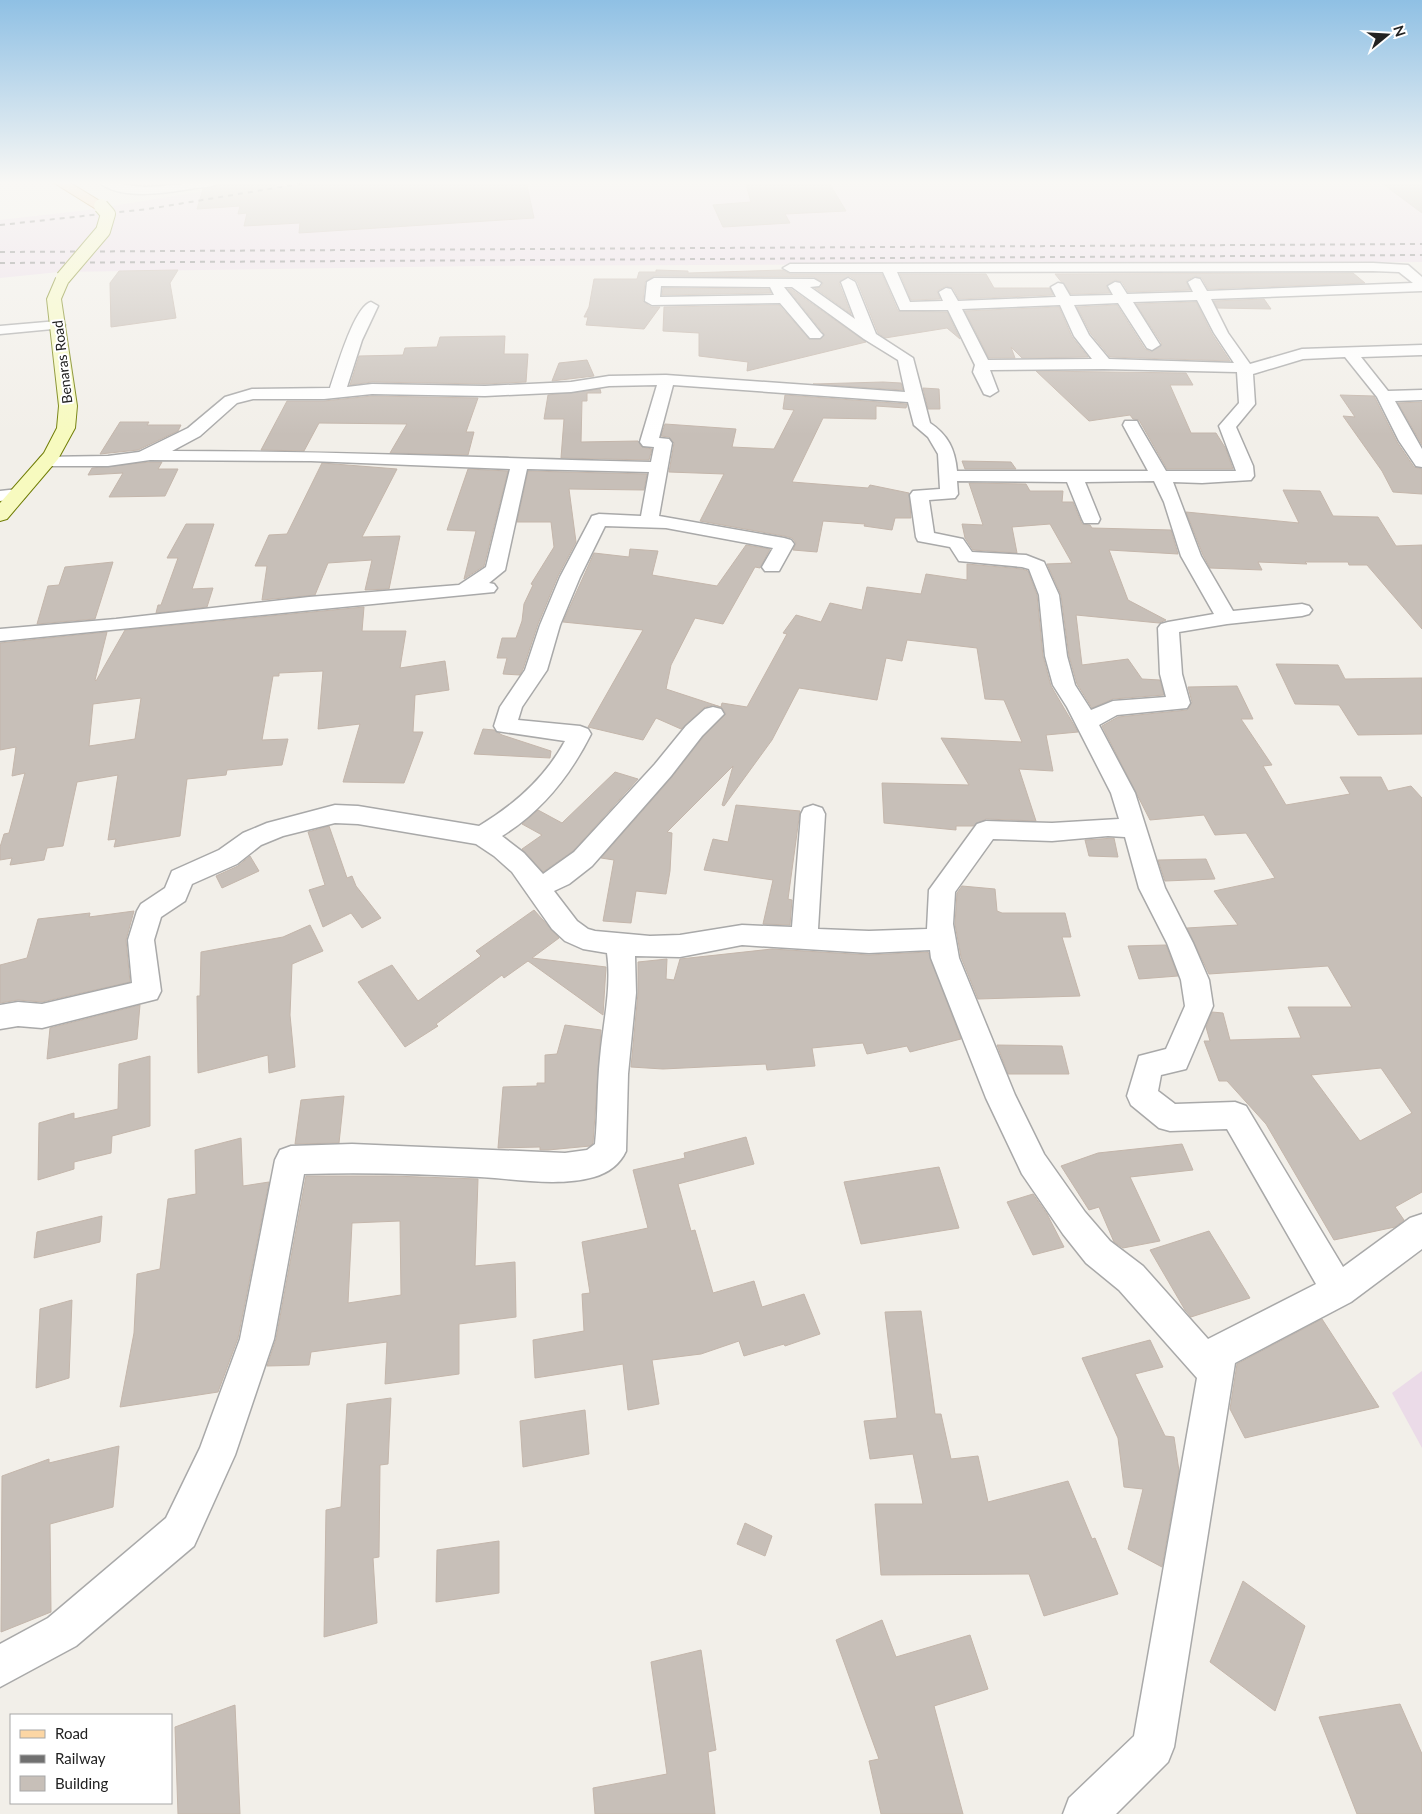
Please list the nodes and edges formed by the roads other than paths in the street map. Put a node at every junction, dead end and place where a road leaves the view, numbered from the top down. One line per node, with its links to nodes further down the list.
1 (74, 266): 18 (main road, Benaras Road, bridge)
2 (790, 268): 8 (street)
3 (930, 268): 4 (street); 7 (street); 16 (street)
4 (1049, 268): 5 (street); 15 (street)
5 (1105, 268): 6 (street); 13 (street)
6 (1188, 268): 11 (street); 12 (street)
7 (892, 275): 8 (street); 16 (street)
8 (850, 277): 10 (street); 21 (street)
9 (775, 282): 10 (street); 14 (street); 14 (street)
10 (795, 283): 21 (street)
11 (1422, 285): 12 (street)
12 (1201, 295): 13 (street); 27 (street)
13 (1122, 298): 15 (street); 22 (street)
14 (785, 299): 20 (street)
15 (1065, 300): 16 (street); 25 (street)
16 (952, 305): 26 (street)
17 (371, 306): 30 (street)
18 (58, 325): 19 (street); 37 (main road, Benaras Road)
19 (0, 330)
20 (815, 335)
21 (869, 336): 33 (street)
22 (1152, 345)
23 (1422, 350): 24 (street)
24 (1349, 352): 27 (street); 32 (street)
25 (1104, 364): 26 (street); 27 (street)
26 (983, 366): 29 (street)
27 (1245, 370): 42 (street)
28 (666, 380): 30 (street); 33 (street); 39 (street)
29 (990, 391)
30 (337, 394): 36 (street)
31 (1422, 395): 32 (street)
32 (1384, 396): 35 (street)
33 (914, 397): 40 (street)
34 (1130, 425): 42 (street)
35 (1419, 454)
36 (142, 457): 37 (street); 38 (street)
37 (46, 461): 43 (main road, Benaras Road)
38 (520, 463): 39 (street); 49 (street)
39 (659, 467): 46 (street)
40 (948, 476): 41 (street); 54 (street)
41 (1074, 476): 42 (street); 45 (street)
42 (1160, 476): 51 (street)
43 (9, 495): 44 (main road, Benaras Road)
44 (0, 516)
45 (1091, 519)
46 (648, 521): 47 (street); 57 (street)
47 (772, 567)
48 (486, 588): 49 (street)
49 (464, 590): 52 (street)
50 (1302, 610): 51 (street)
51 (1227, 618): 54 (street)
52 (0, 635)
53 (713, 714): 58 (street)
54 (1086, 722): 56 (street)
55 (813, 814): 59 (street)
56 (1135, 829): 60 (street); 64 (street)
57 (482, 836): 58 (street); 62 (street)
58 (538, 888): 61 (street)
59 (805, 939): 60 (street); 61 (street)
60 (942, 939): 65 (street)
61 (618, 944): 66 (street)
62 (0, 1017)
63 (1422, 1229): 64 (street)
64 (1339, 1290): 65 (street)
65 (1215, 1372): 67 (street)
66 (0, 1666)
67 (1085, 1814)

